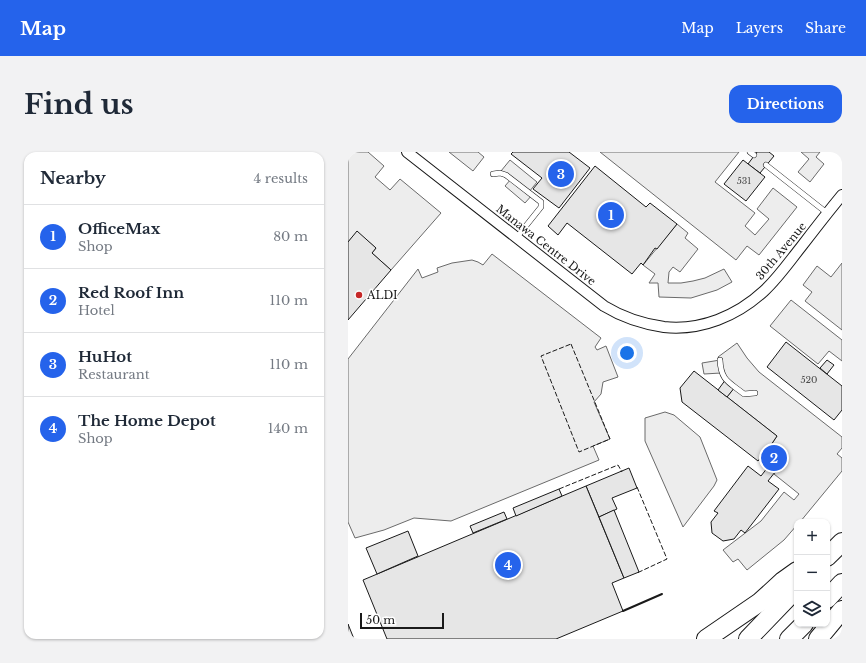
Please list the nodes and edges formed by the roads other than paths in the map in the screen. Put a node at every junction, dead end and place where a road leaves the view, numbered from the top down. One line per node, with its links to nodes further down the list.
1 (407, 152): 6 (street, Manawa Centre Drive)
2 (766, 165): 5 (lane)
3 (493, 174): 6 (lane)
4 (842, 195): 5 (street, 30th Avenue)
5 (827, 213): 7 (street, 30th Avenue)
6 (517, 237): 7 (street, Manawa Centre Drive)
7 (684, 327)
8 (720, 360): 9 (lane)
9 (755, 393)
10 (842, 537): 12 (highway)
11 (842, 542): 13 (highway)
12 (830, 546)
13 (829, 555)
14 (794, 573): 20 (highway)
15 (842, 583): 17 (highway)
16 (794, 591): 21 (highway)
17 (830, 596)
18 (842, 610): 23 (highway)
19 (801, 627): 22 (highway)
20 (706, 639)
21 (748, 639)
22 (789, 639)
23 (818, 639)

